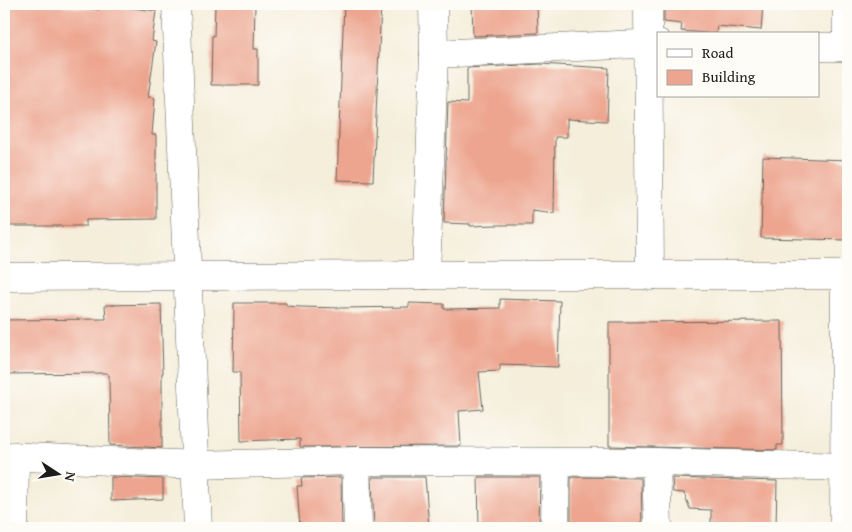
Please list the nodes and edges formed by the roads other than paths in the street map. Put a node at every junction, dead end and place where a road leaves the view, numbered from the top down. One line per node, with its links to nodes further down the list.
1 (176, 4): 11 (street)
2 (434, 4): 8 (street)
3 (648, 4): 5 (street)
4 (847, 4): 7 (street)
5 (653, 42): 8 (street); 12 (street)
6 (820, 46): 7 (street)
7 (847, 47)
8 (434, 54): 9 (street)
9 (426, 275): 11 (street); 12 (street)
10 (847, 275): 12 (street); 19 (street)
11 (187, 276): 13 (street); 18 (street)
12 (650, 276)
13 (4, 277)
14 (9, 456): 18 (street); 20 (street)
15 (356, 461): 16 (street); 18 (street); 22 (street)
16 (556, 462): 17 (street); 23 (street)
17 (656, 462): 19 (street); 24 (street)
18 (196, 465): 21 (street)
19 (846, 466): 25 (street)
20 (14, 528)
21 (198, 528)
22 (358, 528)
23 (555, 528)
24 (658, 528)
25 (844, 528)

